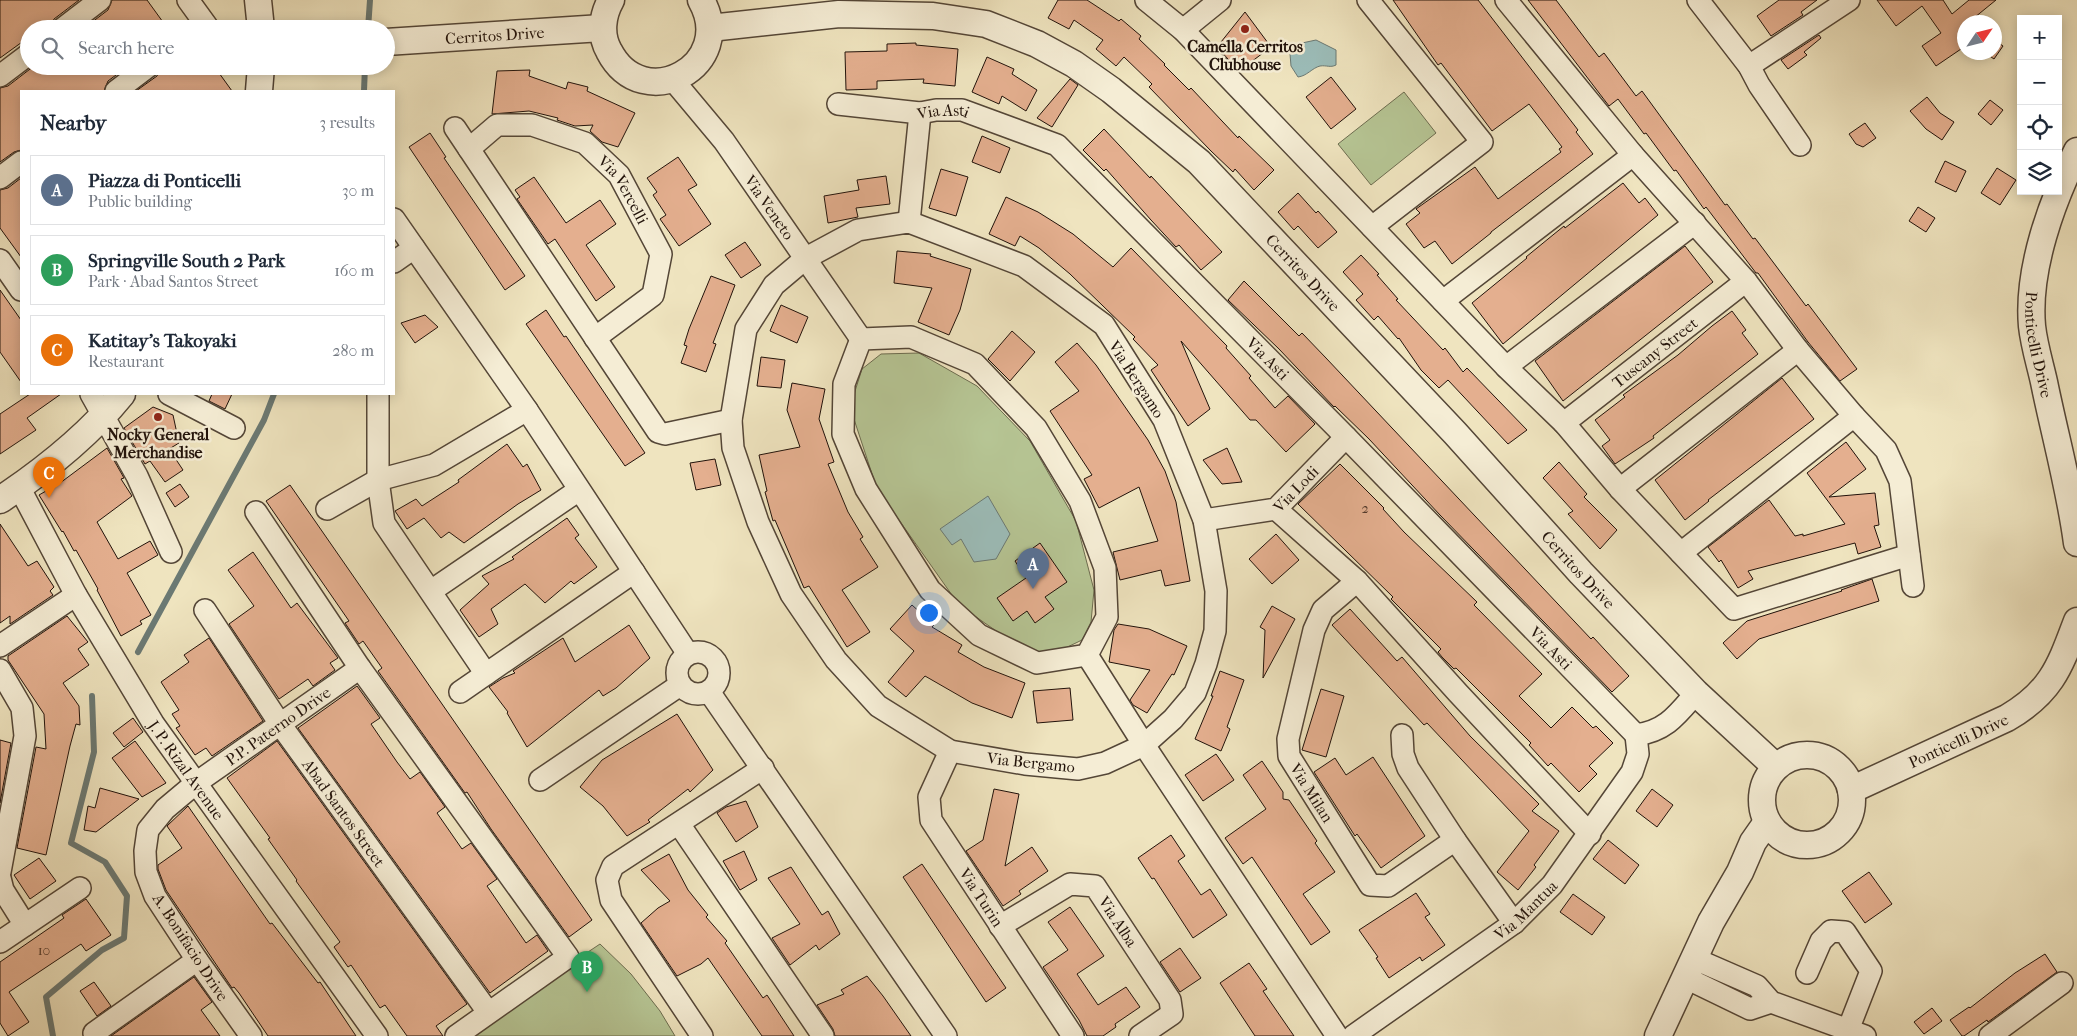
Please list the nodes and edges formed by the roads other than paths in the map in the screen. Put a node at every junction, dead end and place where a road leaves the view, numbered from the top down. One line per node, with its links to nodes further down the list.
1 (100, 0): 12 (street)
2 (188, 0): 13 (street)
3 (258, 0): 14 (street)
4 (611, 0): 15 (street)
5 (701, 0): 16 (street)
6 (1146, 0): 17 (street)
7 (1220, 0): 17 (street)
8 (1368, 0): 39 (street)
9 (1506, 0): 33 (street)
10 (1698, 0): 20 (street)
11 (1849, 0): 20 (street)
12 (74, 20)
13 (200, 20)
14 (259, 20)
15 (602, 28): 18 (street, Cerritos Drive); 24 (street)
16 (710, 28): 24 (street); 88 (street, Cerritos Drive)
17 (1182, 30): 39 (street)
18 (395, 41)
19 (20, 61): 23 (street)
20 (1749, 66): 30 (street)
21 (137, 75): 25 (street)
22 (260, 75): 26 (street)
23 (0, 76)
24 (673, 80): 41 (street, Via Veneto)
25 (117, 90)
26 (259, 90)
27 (838, 104): 28 (street, Via Asti)
28 (920, 113): 37 (street); 59 (street, Via Asti)
29 (455, 128): 31 (street)
30 (1800, 145)
31 (469, 149): 45 (street); 45 (street, Via Vercelli)
32 (2077, 151): 68 (street, Ponticelli Drive)
33 (1633, 154): 38 (street); 44 (street)
34 (20, 163): 35 (street)
35 (0, 178)
36 (395, 220): 40 (street)
37 (909, 222): 41 (street, Via Bergamo); 67 (street, Via Bergamo)
38 (1695, 223): 43 (street); 48 (street)
39 (1372, 227): 44 (street)
40 (414, 248): 42 (street); 53 (street)
41 (806, 258): 46 (street, Via Veneto); 56 (street, Via Bergamo)
42 (395, 261)
43 (1746, 281): 47 (street); 57 (street, Tuscany Street)
44 (1443, 301): 48 (street)
45 (595, 338): 56 (street)
46 (861, 338): 81 (street); 81 (street)
47 (1798, 350): 55 (street); 61 (street)
48 (1506, 367): 57 (street)
49 (92, 395): 54 (street)
50 (121, 395): 54 (street)
51 (171, 395): 58 (street)
52 (378, 395): 60 (street)
53 (527, 410): 60 (street); 62 (street)
54 (104, 416): 63 (street); 69 (street)
55 (1854, 416): 70 (street); 71 (street)
56 (731, 420): 93 (street, Via Bergamo)
57 (1564, 423): 61 (street)
58 (234, 428)
59 (1346, 437): 65 (street, Via Lodi); 91 (street, Via Asti)
60 (378, 480): 64 (street); 75 (street)
61 (1620, 489): 70 (street)
62 (579, 490): 72 (street); 75 (street)
63 (10, 494): 76 (street, J. P. Rizal Avenue)
64 (327, 509)
65 (1276, 509): 67 (street, Via Lodi); 73 (street)
66 (256, 512): 82 (street)
67 (1204, 520): 92 (street, Via Bergamo)
68 (2077, 543)
69 (171, 552)
70 (1681, 554): 71 (street)
71 (1909, 555): 74 (street)
72 (634, 572): 80 (street); 84 (street)
73 (1357, 582): 101 (street); 102 (street, Via Milan)
74 (1913, 586)
75 (430, 591): 84 (street)
76 (76, 595): 79 (street); 97 (street, J. P. Rizal Avenue)
77 (205, 610): 89 (street, Abad Santos Street)
78 (2077, 621): 98 (street, Ponticelli Drive)
79 (0, 646)
80 (688, 654): 85 (street); 87 (street)
81 (1087, 654): 92 (street)
82 (360, 668): 89 (street, P.P. Paterno Drive); 114 (street)
83 (0, 670): 103 (street)
84 (486, 674): 86 (street)
85 (680, 685): 87 (street); 96 (street)
86 (460, 692)
87 (710, 692): 95 (street)
88 (1696, 693): 91 (street); 94 (street, Cerritos Drive)
89 (280, 724): 97 (street, P.P. Paterno Drive); 114 (street, Abad Santos Street)
90 (1402, 735): 102 (street)
91 (1636, 735): 101 (street, Via Mantua)
92 (1144, 745): 93 (street, Via Bergamo); 125 (street)
93 (950, 751): 108 (street, Via Turin)
94 (1776, 766): 98 (street); 100 (street)
95 (763, 768): 99 (street); 122 (street)
96 (540, 780)
97 (196, 783): 110 (street, A. Bonifacio Drive); 118 (street, J. P. Rizal Avenue)
98 (1850, 790): 100 (street)
99 (679, 824): 120 (street); 121 (street)
100 (1772, 827): 111 (street)
101 (1590, 834): 106 (street, Via Mantua)
102 (1455, 840): 106 (street)
103 (0, 872)
104 (0, 878): 107 (street)
105 (80, 888): 107 (street)
106 (1514, 923): 126 (street, Via Mantua)
107 (25, 925): 109 (street)
108 (1000, 926): 123 (street, Via Turin); 124 (street, Via Alba)
109 (0, 942)
110 (197, 960): 115 (street); 117 (street, A. Bonifacio Drive)
111 (1690, 968): 116 (street); 127 (street)
112 (1807, 973): 116 (street)
113 (2062, 983): 128 (street)
114 (488, 1012): 119 (street)
115 (94, 1033)
116 (1856, 1033)
117 (248, 1035)
118 (377, 1036)
119 (456, 1036)
120 (702, 1036)
121 (823, 1036)
122 (946, 1036)
123 (1073, 1036)
124 (1140, 1036)
125 (1337, 1036)
126 (1353, 1036)
127 (1658, 1036)
128 (1990, 1036)

